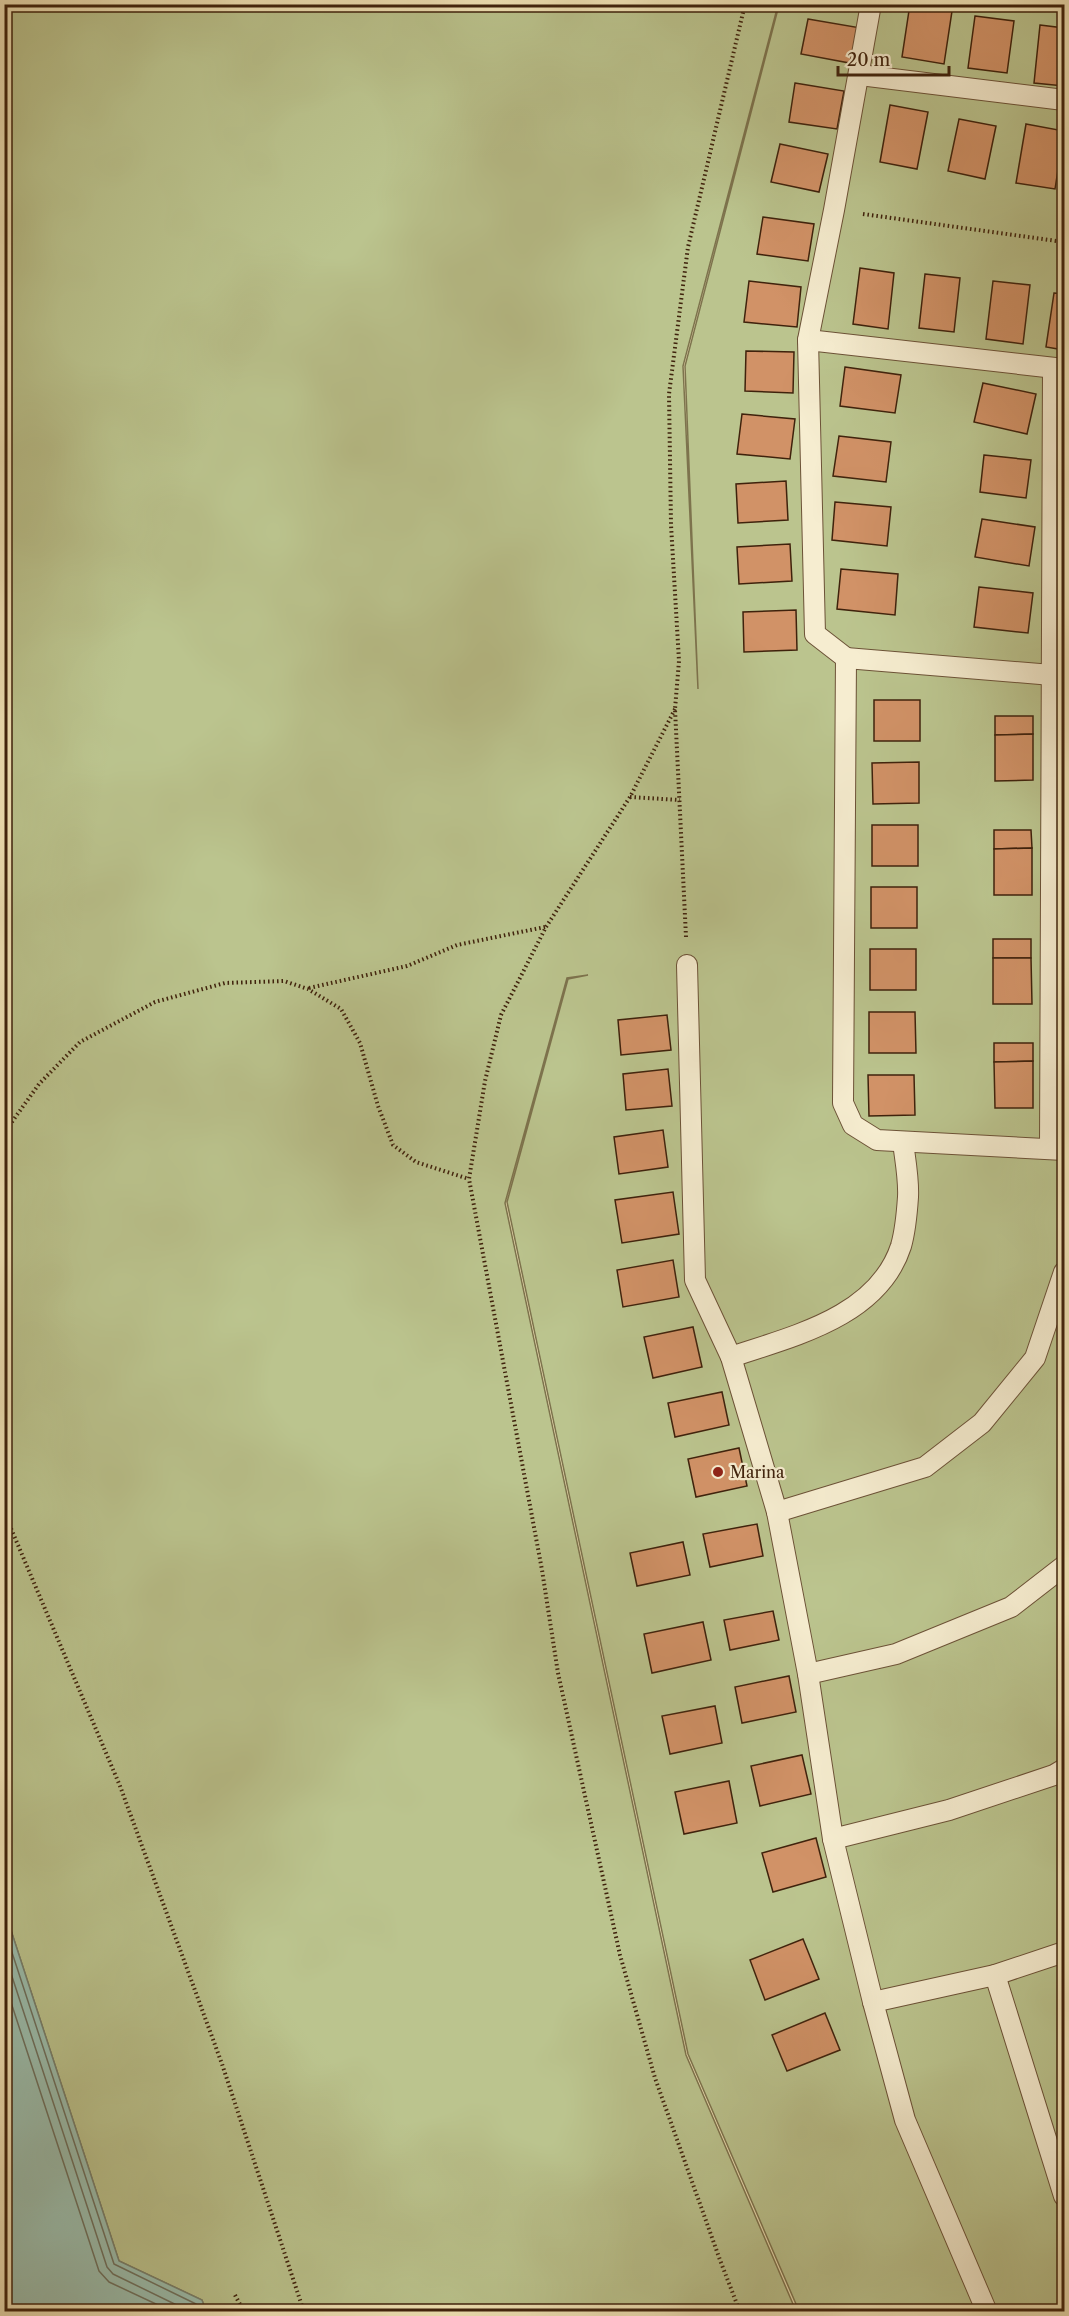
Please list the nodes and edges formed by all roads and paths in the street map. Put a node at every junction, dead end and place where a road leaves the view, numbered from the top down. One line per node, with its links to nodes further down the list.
1 (745, 4): 11 (path)
2 (871, 4): 3 (lane)
3 (860, 75): 4 (lane); 5 (lane)
4 (1065, 100)
5 (834, 210): 6 (path); 7 (lane)
6 (1065, 242)
7 (807, 340): 8 (lane); 9 (lane)
8 (1059, 368): 10 (lane)
9 (846, 657): 10 (lane); 18 (lane)
10 (1058, 676): 19 (lane)
11 (675, 709): 12 (path); 13 (path)
12 (630, 797): 13 (path); 14 (path)
13 (680, 800): 15 (path)
14 (546, 927): 16 (path); 20 (path)
15 (687, 965): 22 (lane)
16 (308, 988): 17 (path); 20 (path)
17 (4, 1133)
18 (903, 1142): 19 (lane); 22 (lane)
19 (1057, 1149)
20 (470, 1179): 36 (path)
21 (1065, 1272): 24 (lane)
22 (731, 1357): 24 (lane)
23 (4, 1512): 35 (path)
24 (777, 1512): 26 (lane)
25 (1065, 1566): 26 (lane)
26 (808, 1674): 28 (lane)
27 (1065, 1769): 28 (lane)
28 (833, 1839): 31 (lane)
29 (1065, 1952): 30 (lane)
30 (995, 1975): 31 (lane); 32 (lane)
31 (873, 2002): 37 (lane)
32 (1065, 2196)
33 (235, 2295): 34 (path)
34 (244, 2312)
35 (304, 2312)
36 (741, 2312)
37 (987, 2312)

